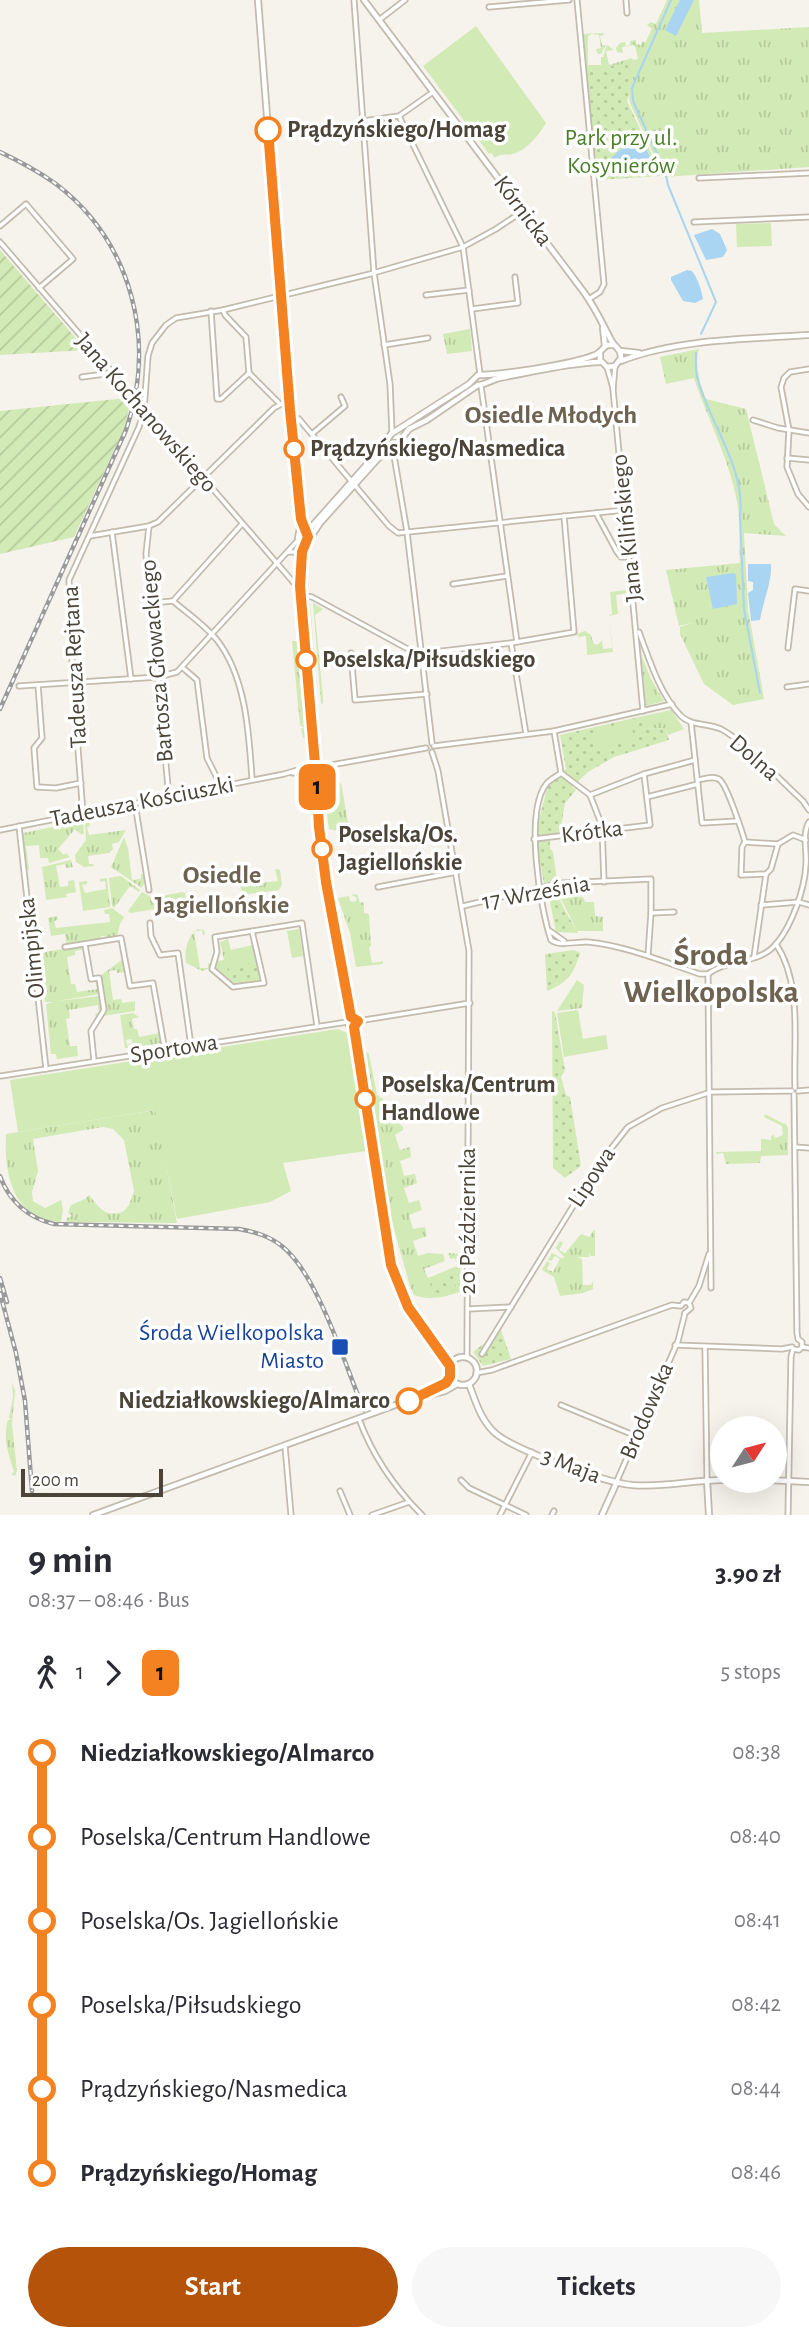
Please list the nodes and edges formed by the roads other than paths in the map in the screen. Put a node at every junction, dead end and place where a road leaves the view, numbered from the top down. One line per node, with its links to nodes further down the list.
1 (258, 0): 25 (street)
2 (405, 0): 9 (street)
3 (569, 0): 7 (street)
4 (577, 0): 27 (street)
5 (625, 0): 8 (street)
6 (358, 1): 9 (street, Kórnicka); 12 (street)
7 (489, 8)
8 (627, 13)
9 (379, 20): 10 (street, Kórnicka)
10 (433, 92): 11 (street); 15 (street, Kórnicka)
11 (399, 116): 12 (street); 20 (street)
12 (363, 121): 21 (street)
13 (809, 173): 14 (street)
14 (699, 178)
15 (523, 211): 20 (street, Tadeusza Rejtana); 27 (street, Kórnicka)
16 (809, 217): 17 (street)
17 (694, 222)
18 (0, 226): 23 (street)
19 (0, 242): 23 (street, Jana Kochanowskiego)
20 (463, 247): 21 (street, Tadeusza Rejtana); 24 (street)
21 (374, 273): 25 (street, Tadeusza Rejtana); 34 (street)
22 (516, 277): 28 (street)
23 (39, 288): 45 (street, Jana Kochanowskiego)
24 (469, 290): 26 (street); 28 (street)
25 (281, 294): 29 (street, Tadeusza Rejtana); 53 (street)
26 (426, 295)
27 (589, 299): 31 (street, Kórnicka)
28 (472, 309): 47 (street)
29 (223, 310): 30 (street, Tadeusza Rejtana); 46 (street)
30 (211, 311): 46 (street); 55 (street, Tadeusza Rejtana)
31 (602, 323): 35 (street, Kórnicka); 36 (street, Kórnicka)
32 (809, 335): 39 (street)
33 (428, 338): 34 (street)
34 (384, 345): 61 (street)
35 (615, 345): 36 (street); 37 (street)
36 (605, 346): 38 (street)
37 (621, 351): 39 (street); 40 (street)
38 (600, 352): 41 (street); 47 (street)
39 (643, 354): 40 (street)
40 (621, 361): 42 (street)
41 (601, 362): 43 (street); 50 (street)
42 (615, 366): 43 (street); 51 (street, Jana Kilińskiego)
43 (607, 367): 51 (street, Jana Kilińskiego)
44 (809, 369): 58 (street)
45 (113, 373): 48 (street); 55 (street, Jana Kochanowskiego)
46 (249, 373): 54 (street)
47 (482, 374): 49 (street); 50 (street)
48 (82, 377)
49 (475, 379): 50 (street); 61 (street)
50 (482, 384): 61 (street); 73 (street)
51 (613, 390): 69 (street, Jana Kilińskiego)
52 (341, 397): 60 (street)
53 (289, 400): 54 (street); 72 (street)
54 (279, 404): 66 (street)
55 (144, 410): 66 (street, Jana Kochanowskiego); 79 (street, Tadeusza Rejtana)
56 (299, 419): 60 (street)
57 (753, 420): 58 (street)
58 (789, 429): 59 (street); 64 (street)
59 (809, 433)
60 (312, 435): 67 (street)
61 (395, 438): 62 (street); 63 (street); 67 (street)
62 (385, 451): 63 (street); 67 (street)
63 (396, 456): 77 (street)
64 (786, 457): 65 (street); 68 (street)
65 (809, 460)
66 (203, 479): 75 (street, Jana Kochanowskiego); 76 (street)
67 (354, 483): 74 (street); 77 (street); 80 (street)
68 (809, 507)
69 (625, 510): 70 (street); 83 (street, Jana Kilińskiego)
70 (596, 513): 71 (street); 83 (street)
71 (564, 516): 73 (street); 94 (street)
72 (301, 519): 74 (street); 80 (street)
73 (501, 522): 77 (street); 85 (street)
74 (316, 523): 80 (street)
75 (242, 524): 84 (street, Jana Kochanowskiego); 90 (street)
76 (149, 526): 78 (street); 91 (street, Bartosza Głowackiego)
77 (407, 532): 99 (street)
78 (112, 533): 79 (street); 102 (street)
79 (90, 536): 103 (street, Tadeusza Rejtana)
80 (304, 537): 81 (street); 82 (street)
81 (286, 553): 82 (street); 84 (street)
82 (301, 555): 89 (street)
83 (629, 557): 92 (street, Jana Kilińskiego)
84 (276, 562): 86 (street, Jana Kochanowskiego); 93 (street)
85 (507, 576): 87 (street); 94 (street)
86 (293, 583)
87 (453, 584)
88 (809, 591): 97 (street)
89 (300, 595): 99 (street); 118 (street)
90 (173, 601): 91 (street); 93 (street)
91 (152, 603): 101 (street, Bartosza Głowackiego)
92 (636, 625): 95 (street, Jana Kilińskiego); 96 (street, Jana Kilińskiego)
93 (213, 635): 100 (street); 121 (street)
94 (514, 643): 99 (street); 113 (street)
95 (644, 647): 96 (street); 109 (street, Jana Kilińskiego)
96 (638, 648): 110 (street, Jana Kilińskiego)
97 (788, 648)
98 (352, 653): 108 (street)
99 (422, 654): 108 (street)
100 (183, 668): 101 (street); 124 (street)
101 (158, 677): 102 (street); 126 (street, Bartosza Głowackiego)
102 (131, 679): 103 (street)
103 (73, 684): 105 (street); 123 (street, Tadeusza Rejtana)
104 (809, 684): 107 (street)
105 (38, 685): 106 (street); 123 (street)
106 (19, 686)
107 (787, 687)
108 (427, 694): 114 (street)
109 (671, 704): 110 (street); 111 (street, Jana Kilińskiego)
110 (643, 710): 112 (street)
111 (691, 722): 117 (street); 129 (street, Dolna)
112 (554, 731): 113 (street); 119 (street)
113 (526, 734): 114 (street)
114 (433, 745): 115 (street); 116 (street)
115 (426, 748): 116 (street); 118 (street, Tadeusza Kościuszki)
116 (432, 752): 140 (street, 20 Października)
117 (695, 760): 120 (street); 122 (street)
118 (315, 769): 121 (street, Tadeusza Kościuszki); 161 (street)
119 (561, 773): 125 (street); 136 (street)
120 (644, 774): 125 (street); 127 (street)
121 (252, 779): 124 (street, Tadeusza Kościuszki)
122 (698, 782): 127 (street); 131 (street); 131 (street)
123 (81, 783): 130 (street, Tadeusza Rejtana)
124 (221, 786): 126 (street, Tadeusza Kościuszki)
125 (590, 795): 135 (street)
126 (169, 797): 128 (street, Tadeusza Kościuszki)
127 (647, 797): 135 (street, Krótka)
128 (135, 804): 130 (street, Tadeusza Kościuszki); 145 (street)
129 (809, 810)
130 (83, 814): 133 (street, Tadeusza Kościuszki)
131 (737, 821): 138 (street)
132 (809, 822): 137 (street)
133 (19, 826): 134 (street, Tadeusza Kościuszki); 169 (street, Olimpijska)
134 (0, 830)
135 (602, 831): 136 (street, Krótka); 142 (street)
136 (534, 839): 144 (street)
137 (806, 840): 139 (street); 146 (street)
138 (743, 844): 139 (street); 141 (street)
139 (778, 844): 141 (street)
140 (457, 872): 143 (street); 149 (street, 20 Października)
141 (766, 874): 147 (street)
142 (604, 881): 144 (street, 17 Września); 151 (street, 17 Września)
143 (378, 887)
144 (541, 889): 149 (street, 17 Września); 157 (street)
145 (149, 890)
146 (799, 902): 147 (street); 148 (street); 155 (street)
147 (761, 905): 158 (street)
148 (809, 905)
149 (463, 906): 160 (street, 20 Października)
150 (674, 912): 151 (street)
151 (652, 913): 157 (street)
152 (150, 923): 166 (street)
153 (252, 931): 153 (street); 164 (street)
154 (85, 944): 156 (street); 167 (street); 168 (street)
155 (776, 944): 158 (street); 172 (street)
156 (65, 947)
157 (648, 955): 159 (street)
158 (754, 958): 159 (street)
159 (708, 974): 173 (street)
160 (470, 1003): 162 (street); 181 (street, 20 Października)
161 (351, 1017): 162 (street); 163 (street)
162 (358, 1021): 165 (street)
163 (347, 1022): 164 (street, Sportowa); 165 (street)
164 (317, 1026): 166 (street, Sportowa)
165 (354, 1027): 191 (street)
166 (191, 1046): 167 (street, Sportowa)
167 (165, 1051): 168 (street, Sportowa)
168 (93, 1062): 169 (street, Sportowa)
169 (46, 1069): 170 (street, Sportowa)
170 (1, 1076)
171 (809, 1090): 172 (street, Lipowa)
172 (795, 1091): 173 (street, Lipowa); 174 (street)
173 (711, 1092): 176 (street); 180 (street, Lipowa)
174 (795, 1147): 175 (street); 183 (street)
175 (809, 1148)
176 (710, 1249): 177 (street); 178 (street)
177 (711, 1288)
178 (689, 1303): 179 (street); 182 (street, Brodowska)
179 (681, 1306): 182 (street); 192 (street)
180 (511, 1307): 181 (street); 189 (street, Lipowa)
181 (468, 1309): 190 (street, 20 Października)
182 (685, 1313): 184 (street, Brodowska)
183 (798, 1339): 185 (street); 187 (street)
184 (678, 1344): 186 (street); 199 (street, Brodowska)
185 (802, 1347): 187 (street); 188 (street)
186 (705, 1348): 187 (street); 203 (street)
187 (793, 1348): 205 (street)
188 (809, 1348)
189 (482, 1354)
190 (467, 1358): 191 (street); 192 (street)
191 (450, 1366): 193 (street)
192 (477, 1373): 195 (street)
193 (450, 1377): 194 (street); 196 (street)
194 (457, 1384): 195 (street); 196 (street)
195 (469, 1384): 201 (street, 3 Maja)
196 (414, 1399): 198 (street)
197 (561, 1405): 199 (street)
198 (359, 1419): 200 (street); 210 (street)
199 (636, 1436): 207 (street, Brodowska)
200 (285, 1446): 212 (street); 213 (street)
201 (532, 1452): 207 (street, 3 Maja); 211 (street)
202 (461, 1480): 211 (street)
203 (707, 1480): 204 (street, 3 Maja); 207 (street, 3 Maja); 220 (street)
204 (710, 1480)
205 (788, 1481): 206 (street)
206 (809, 1482)
207 (616, 1483): 219 (street, Brodowska)
208 (340, 1491): 214 (street)
209 (788, 1493): 221 (street)
210 (409, 1502): 215 (street); 216 (street)
211 (505, 1505): 217 (street); 218 (street)
212 (93, 1515)
213 (291, 1515)
214 (350, 1515)
215 (372, 1515)
216 (422, 1515)
217 (500, 1515)
218 (526, 1515)
219 (602, 1515)
220 (709, 1515)
221 (788, 1515)

